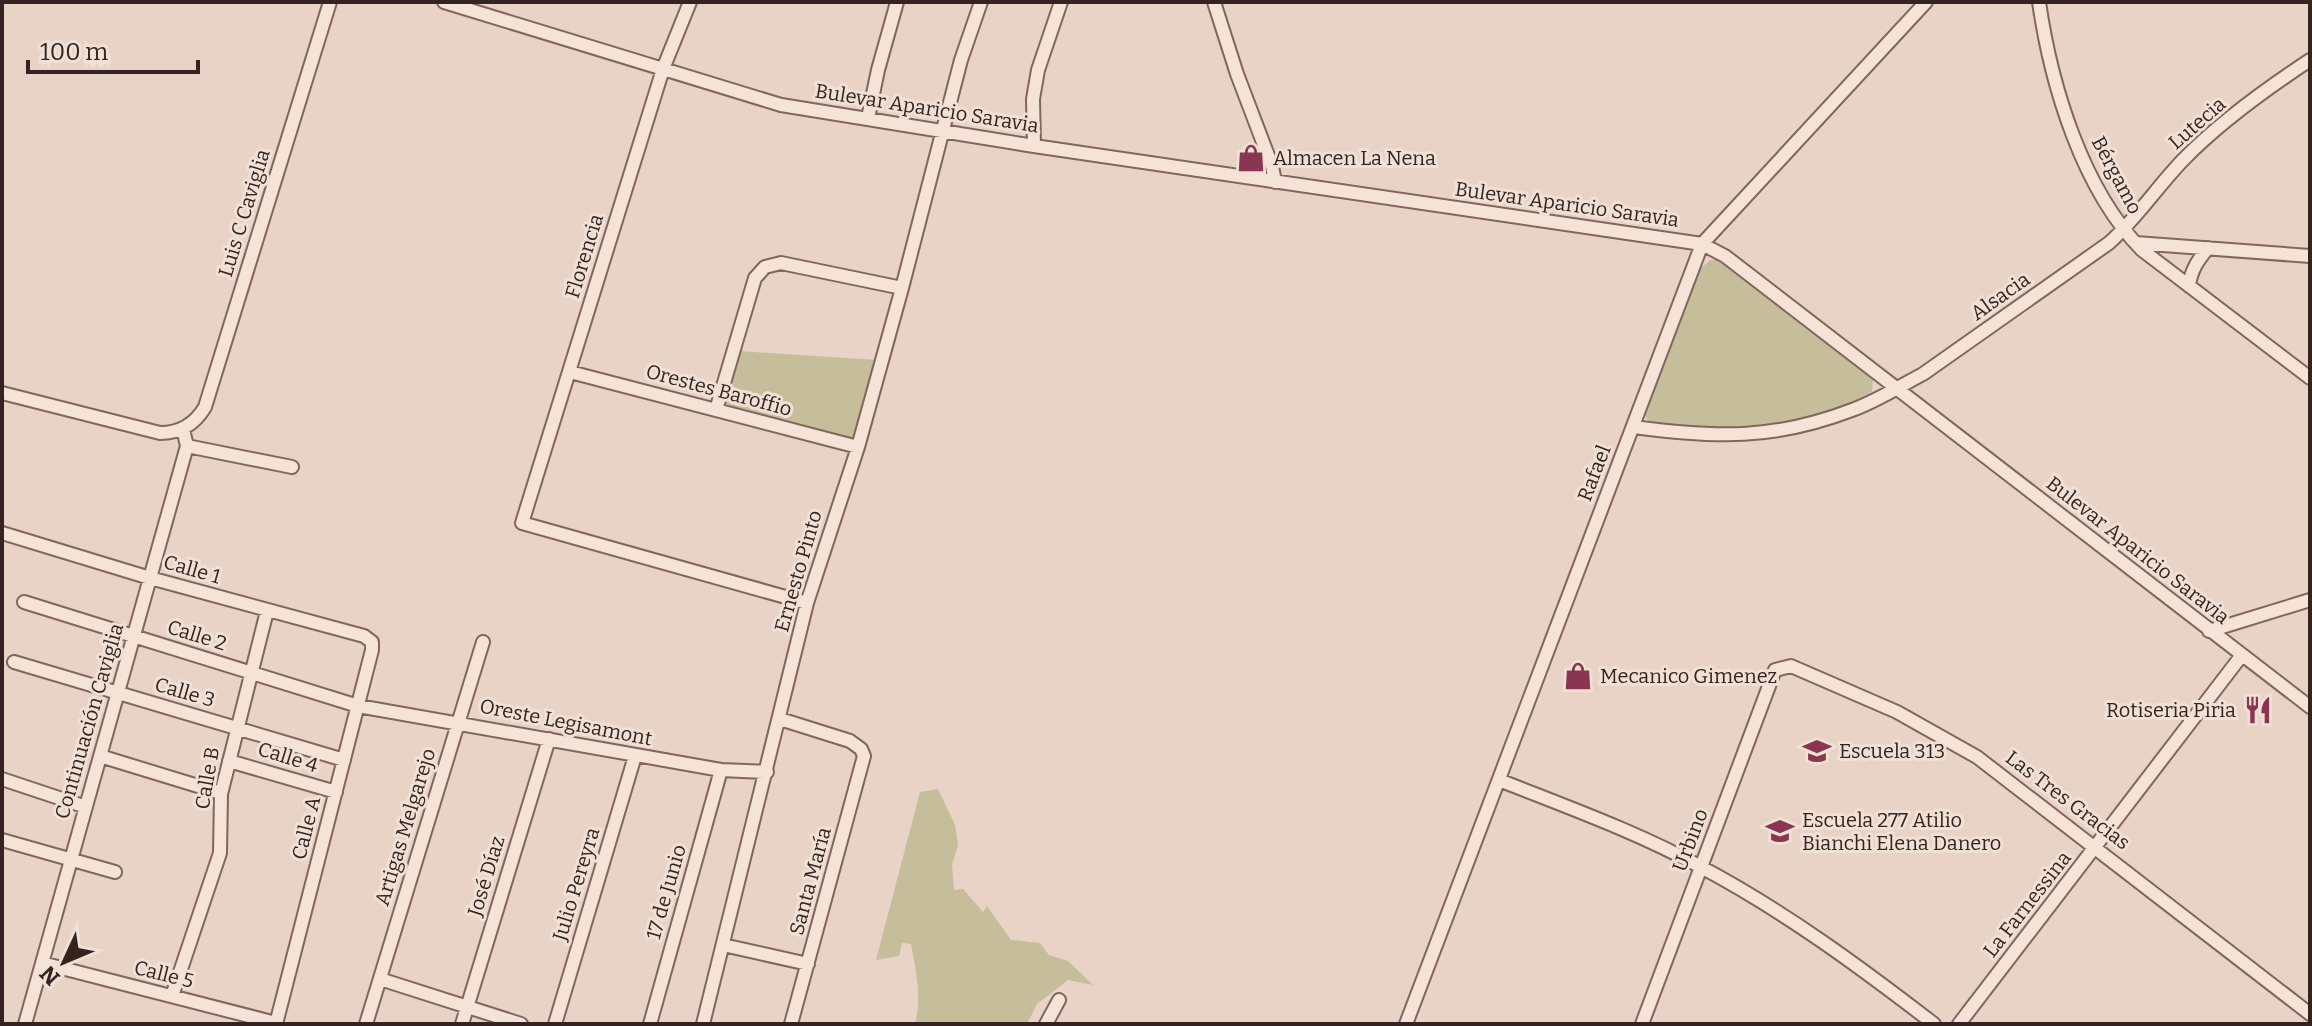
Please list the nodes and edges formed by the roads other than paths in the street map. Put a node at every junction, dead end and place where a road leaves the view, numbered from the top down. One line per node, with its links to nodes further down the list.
1 (330, 2): 29 (street, Luis C Caviglia)
2 (444, 2): 11 (street, Bulevar Aparicio Saravia)
3 (690, 2): 11 (street, Florencia)
4 (897, 2): 12 (street)
5 (981, 2): 13 (street, Ernesto Pinto)
6 (1061, 2): 14 (street)
7 (1214, 2): 15 (street)
8 (1926, 2): 18 (street, Rafael)
9 (2039, 2): 16 (street, Bérgamo)
10 (2310, 60): 16 (street, Lutecia)
11 (663, 69): 12 (street, Bulevar Aparicio Saravia); 23 (street, Florencia)
12 (868, 118): 13 (street, Bulevar Aparicio Saravia)
13 (942, 132): 14 (street, Bulevar Aparicio Saravia); 22 (street, Ernesto Pinto)
14 (1034, 146): 15 (street, Bulevar Aparicio Saravia)
15 (1275, 182): 18 (street, Bulevar Aparicio Saravia)
16 (2123, 230): 17 (street, Bérgamo); 25 (street, Alsacia)
17 (2136, 243): 19 (street); 21 (street, Bérgamo)
18 (1702, 244): 25 (street, Bulevar Aparicio Saravia); 28 (street, Rafael)
19 (2208, 248): 20 (street); 21 (street)
20 (2310, 256)
21 (2189, 286): 24 (street, Bérgamo)
22 (902, 288): 27 (street); 31 (street, Ernesto Pinto)
23 (570, 372): 27 (street, Orestes Baroffio); 37 (street, Florencia)
24 (2310, 378)
25 (1896, 389): 28 (street, Alsacia); 39 (street, Bulevar Aparicio Saravia)
26 (2, 393): 29 (street)
27 (716, 410): 31 (street, Orestes Baroffio)
28 (1634, 427): 61 (street, Rafael)
29 (183, 429): 30 (street, Continuación Caviglia)
30 (187, 446): 32 (street); 34 (street, Continuación Caviglia)
31 (858, 447): 37 (street, Ernesto Pinto)
32 (292, 467)
33 (2, 533): 34 (street, Calle 1)
34 (150, 578): 38 (street, Calle 1); 40 (street, Continuación Caviglia)
35 (2310, 600): 39 (street)
36 (24, 602): 40 (street, Calle 2)
37 (807, 603): 50 (street, Ernesto Pinto)
38 (267, 611): 41 (street, Calle 1); 46 (street, Calle B)
39 (2209, 631): 43 (street, Bulevar Aparicio Saravia)
40 (134, 636): 46 (street, Calle 2); 47 (street, Continuación Caviglia)
41 (372, 642): 48 (street, Calle A)
42 (483, 642): 51 (street, Artigas Melgarejo)
43 (2242, 655): 49 (street, Bulevar Aparicio Saravia); 66 (street, La Farnessina)
44 (14, 662): 47 (street, Calle 3)
45 (1775, 670): 66 (street, Las Tres Gracias); 68 (street, Urbino)
46 (251, 672): 48 (street, Calle 2); 52 (street, Calle B)
47 (118, 693): 52 (street, Calle 3); 54 (street, Continuación Caviglia)
48 (358, 706): 51 (street, Oreste Legisamont); 56 (street, Calle A)
49 (2310, 707)
50 (780, 719): 59 (street, Ernesto Pinto); 72 (street, Santa María)
51 (458, 722): 53 (street, Oreste Legisamont); 73 (street, Artigas Melgarejo)
52 (237, 728): 56 (street, Calle 3); 57 (street, Calle B)
53 (549, 739): 55 (street, Oreste Legisamont); 76 (street, José Díaz)
54 (100, 756): 63 (street); 64 (street, Continuación Caviglia)
55 (635, 756): 58 (street, Oreste Legisamont); 83 (street, Julio Pereyra)
56 (344, 760): 62 (street, Calle A)
57 (229, 761): 62 (street, Calle 4); 63 (street, Calle B)
58 (721, 770): 59 (street, Oreste Legisamont); 84 (street, 17 de Junio)
59 (767, 772): 70 (street, Ernesto Pinto)
60 (2, 779): 64 (street)
61 (1499, 780): 68 (street); 88 (street, Rafael)
62 (336, 792): 79 (street, Calle A)
63 (221, 793): 74 (street, Calle B)
64 (86, 807): 67 (street, Continuación Caviglia)
65 (2, 840): 67 (street)
66 (2097, 847): 77 (street, Las Tres Gracias); 91 (street, La Farnessina)
67 (71, 859): 69 (street); 71 (street, Continuación Caviglia)
68 (1701, 866): 89 (street, Urbino); 90 (street)
69 (115, 872)
70 (723, 945): 72 (street); 85 (street, Ernesto Pinto)
71 (42, 963): 74 (street, Calle 5); 78 (street, Continuación Caviglia)
72 (808, 964): 86 (street, Santa María)
73 (380, 979): 76 (street); 80 (street, Artigas Melgarejo)
74 (172, 996): 79 (street, Calle 5)
75 (1059, 1000): 87 (street)
76 (466, 1008): 81 (street, José Díaz); 82 (street)
77 (2310, 1014)
78 (25, 1024)
79 (276, 1024)
80 (366, 1024)
81 (462, 1024)
82 (521, 1024)
83 (555, 1024)
84 (650, 1024)
85 (703, 1024)
86 (791, 1024)
87 (1046, 1024)
88 (1406, 1024)
89 (1642, 1024)
90 (1934, 1024)
91 (1959, 1024)

